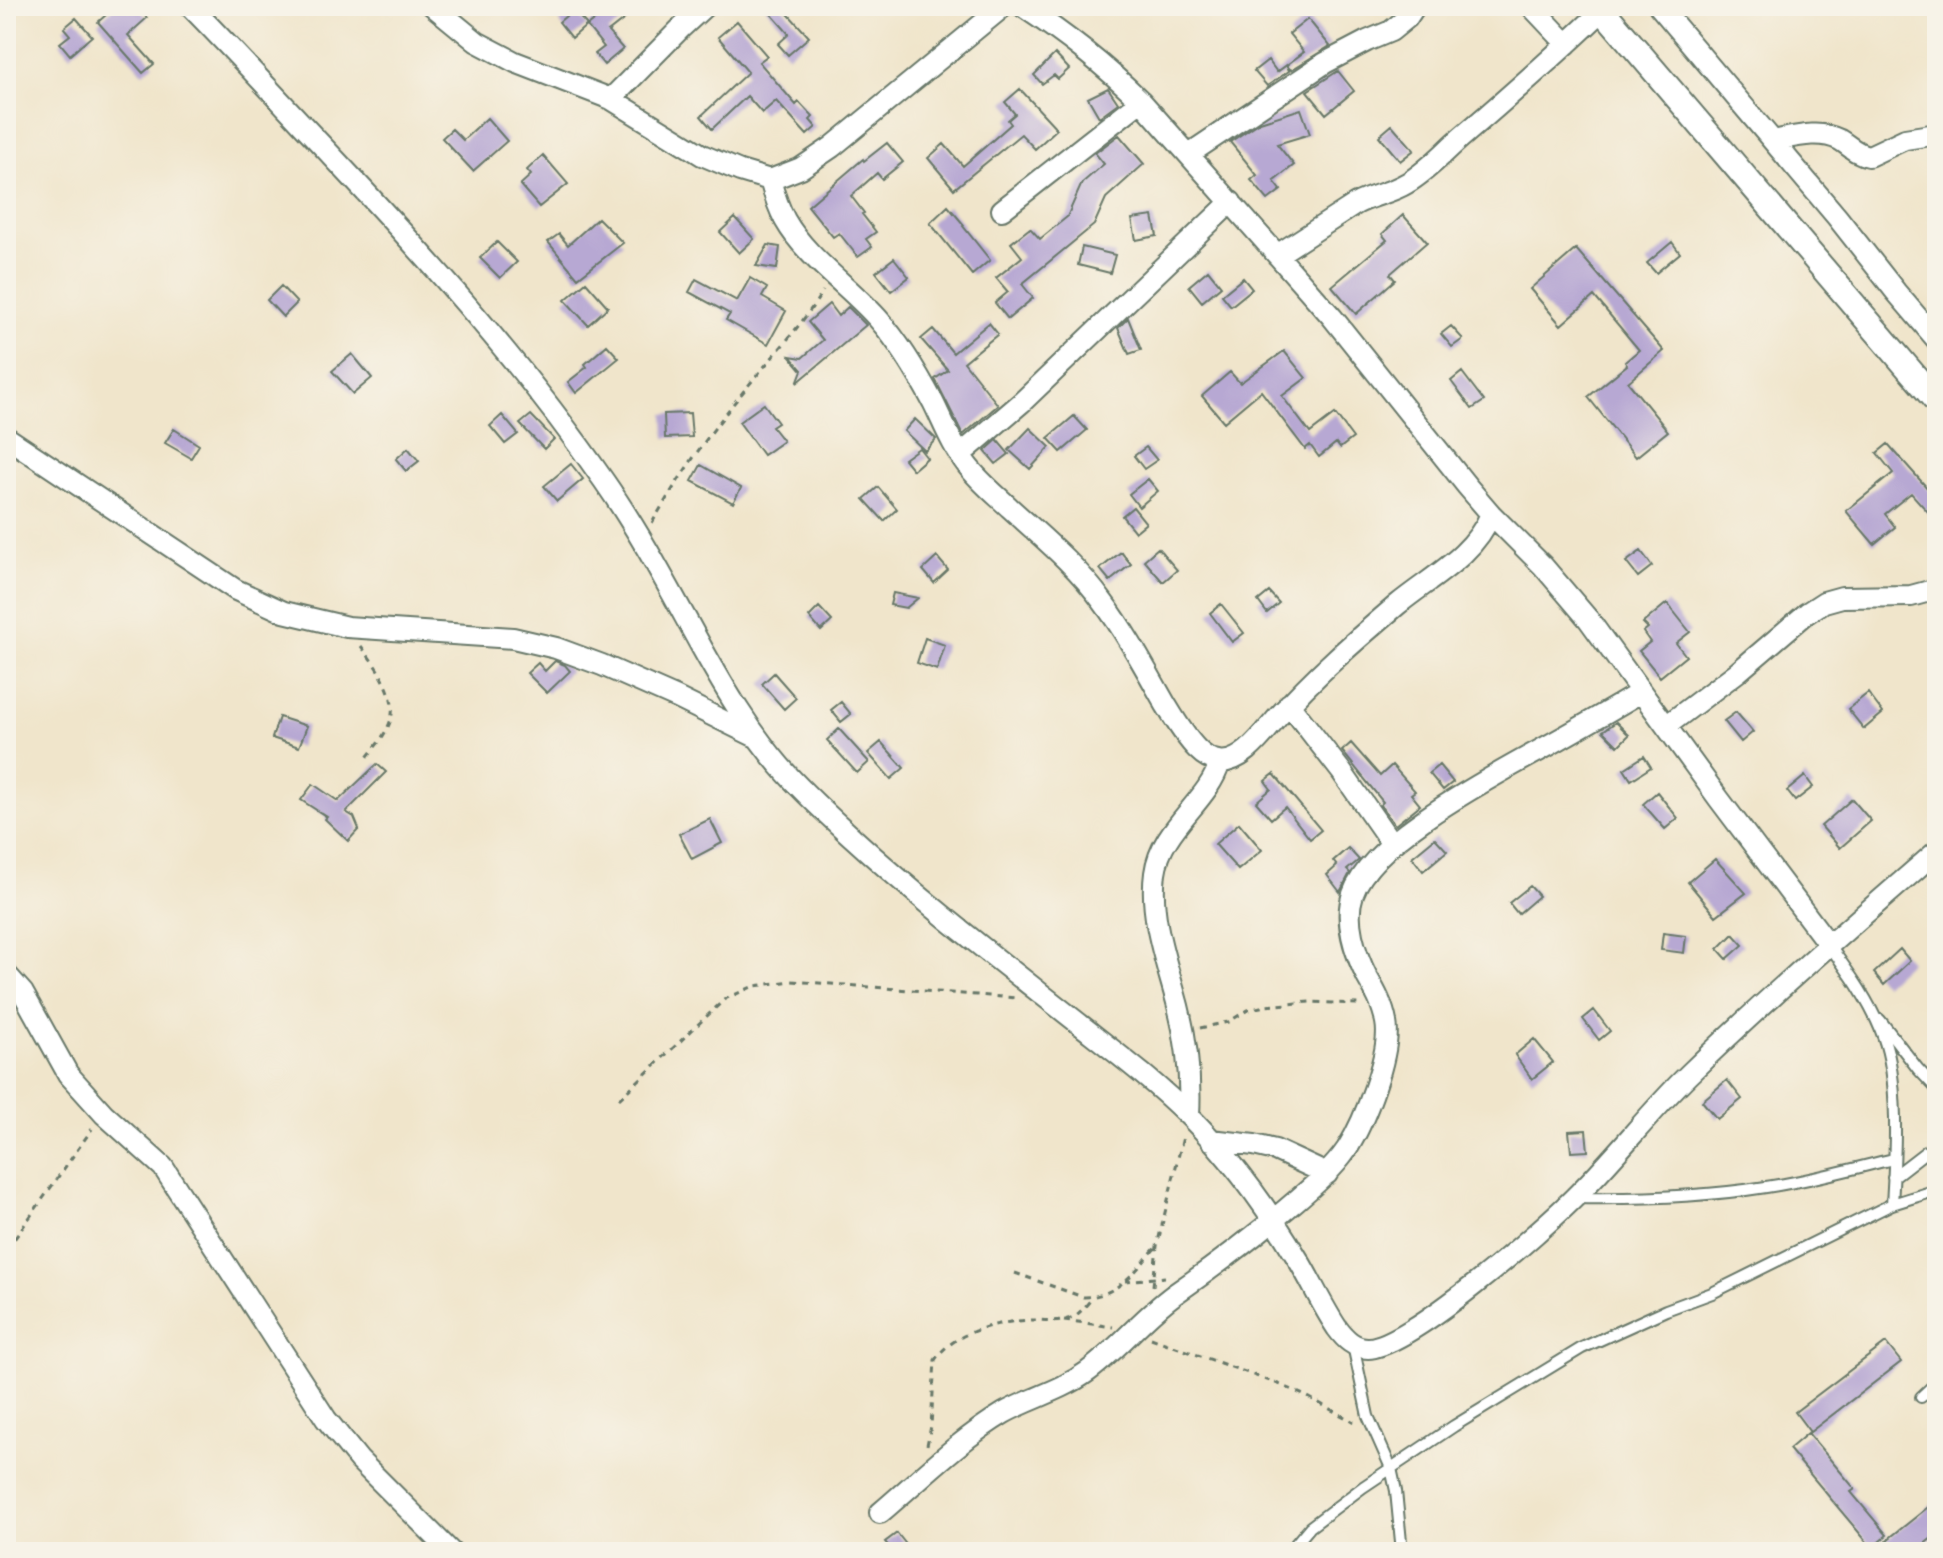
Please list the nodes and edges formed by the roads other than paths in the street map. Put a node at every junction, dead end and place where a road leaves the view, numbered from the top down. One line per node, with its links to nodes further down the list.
1 (190, 6): 29 (street)
2 (705, 6): 11 (street)
3 (1004, 6): 16 (street)
4 (1022, 6): 12 (street)
5 (1415, 6): 15 (street)
6 (1531, 6): 10 (street)
7 (1659, 6): 14 (street)
8 (1601, 8): 10 (street); 21 (street)
9 (442, 9): 11 (street)
10 (1567, 44): 19 (street)
11 (611, 99): 16 (street)
12 (1141, 101): 15 (street); 18 (street)
13 (1937, 134): 14 (street)
14 (1773, 141): 20 (street)
15 (1189, 154): 17 (street)
16 (770, 180): 23 (street)
17 (1231, 202): 19 (street); 23 (street)
18 (1002, 210)
19 (1277, 255): 24 (street)
20 (1937, 340)
21 (1937, 402)
22 (6, 437): 29 (street)
23 (960, 455): 30 (street)
24 (1491, 514): 26 (street); 27 (street)
25 (1937, 589): 28 (street)
26 (1641, 692): 28 (street); 31 (street)
27 (1289, 704): 30 (street); 31 (street)
28 (1666, 726): 33 (street)
29 (758, 738): 37 (street)
30 (1220, 762): 37 (street)
31 (1392, 844): 41 (street)
32 (1937, 851): 33 (street)
33 (1829, 945): 35 (lane); 44 (street)
34 (6, 974): 52 (street)
35 (1871, 1009): 36 (lane); 40 (lane)
36 (1937, 1089)
37 (1189, 1116): 38 (street)
38 (1211, 1140): 41 (street); 46 (street)
39 (1937, 1143): 42 (lane)
40 (1893, 1159): 42 (lane); 44 (lane)
41 (1327, 1174): 46 (street)
42 (1893, 1177): 45 (lane)
43 (1937, 1190): 45 (lane)
44 (1575, 1198): 47 (street)
45 (1892, 1204): 50 (lane)
46 (1273, 1220): 47 (street); 51 (street)
47 (1353, 1345): 50 (lane)
48 (1937, 1382): 49 (lane)
49 (1921, 1397)
50 (1391, 1468): 53 (lane); 54 (lane)
51 (880, 1513)
52 (451, 1552)
53 (1289, 1552)
54 (1402, 1552)

